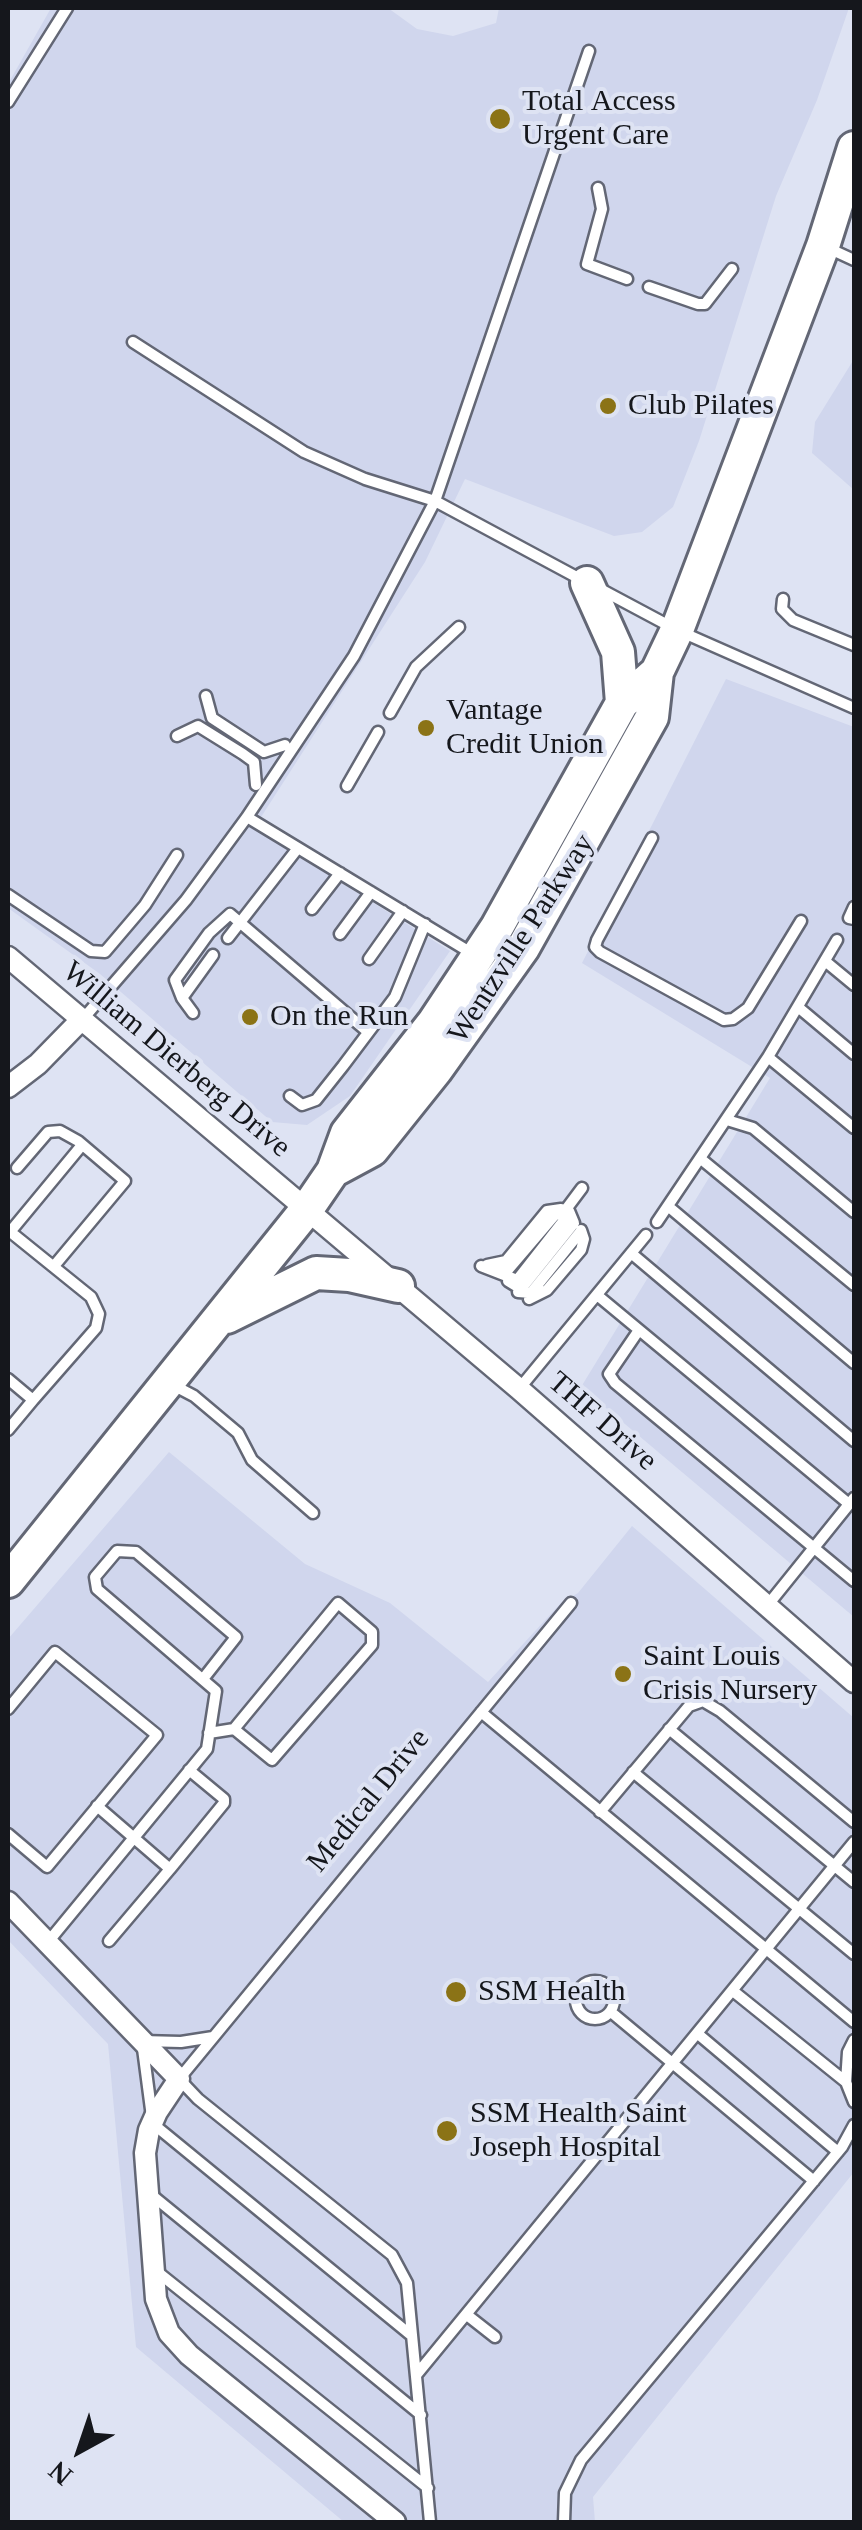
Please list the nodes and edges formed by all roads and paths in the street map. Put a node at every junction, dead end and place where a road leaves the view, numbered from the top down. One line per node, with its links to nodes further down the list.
1 (67, 8): 3 (lane)
2 (589, 51): 12 (lane)
3 (8, 102)
4 (854, 148): 6 (main road, Wentzville Parkway)
5 (598, 188): 9 (lane)
6 (823, 246): 7 (lane); 16 (main road, Wentzville Parkway)
7 (854, 260)
8 (732, 269): 10 (lane)
9 (627, 279)
10 (649, 286)
11 (134, 342): 12 (lane)
12 (435, 501): 13 (lane); 28 (lane)
13 (587, 582): 16 (lane); 20 (main road)
14 (782, 599): 17 (lane)
15 (460, 628): 22 (lane)
16 (676, 630): 18 (main road, Wentzville Parkway); 21 (lane)
17 (854, 645)
18 (657, 672): 20 (main road, Wentzville Parkway); 65 (main road, Wentzville Parkway)
19 (206, 696): 25 (lane)
20 (622, 703): 46 (main road, Wentzville Parkway)
21 (854, 708)
22 (390, 713)
23 (378, 732): 27 (lane)
24 (177, 736): 26 (lane)
25 (284, 745)
26 (256, 785)
27 (347, 786)
28 (247, 817): 30 (lane); 54 (lane)
29 (652, 838): 39 (lane)
30 (298, 848): 32 (lane); 40 (lane)
31 (177, 856): 34 (lane)
32 (340, 873): 33 (lane); 36 (lane)
33 (371, 892): 37 (lane); 42 (lane)
34 (8, 895)
35 (854, 907): 38 (lane)
36 (312, 909)
37 (403, 911): 41 (lane); 48 (lane)
38 (854, 919)
39 (800, 921)
40 (242, 923): 43 (lane); 51 (lane); 55 (lane)
41 (425, 924): 46 (lane); 55 (lane)
42 (340, 934)
43 (228, 938)
44 (837, 940): 49 (lane)
45 (214, 955): 51 (lane)
46 (478, 956): 65 (main road, Wentzville Parkway)
47 (8, 957): 54 (street, William Dierberg Drive)
48 (369, 959)
49 (825, 961): 50 (lane); 52 (lane)
50 (854, 985)
51 (182, 998): 53 (lane)
52 (798, 1007): 56 (lane); 57 (lane)
53 (192, 1013)
54 (82, 1020): 58 (street); 69 (street, William Dierberg Drive)
55 (368, 1032): 59 (lane)
56 (854, 1054)
57 (768, 1057): 60 (lane); 61 (lane)
58 (8, 1086)
59 (290, 1096)
60 (727, 1120): 63 (lane); 70 (lane)
61 (854, 1128)
62 (82, 1145): 64 (lane); 72 (lane); 75 (lane)
63 (701, 1159): 68 (lane); 77 (lane)
64 (18, 1168)
65 (334, 1171): 69 (main road, Wentzville Parkway)
66 (582, 1188): 67 (lane)
67 (567, 1208): 76 (lane); 76 (lane); 76 (lane)
68 (669, 1208): 71 (lane); 82 (lane)
69 (306, 1210): 78 (street, THF Drive); 80 (main road, Wentzville Parkway)
70 (854, 1212)
71 (657, 1222)
72 (9, 1231): 75 (lane)
73 (646, 1234): 74 (lane)
74 (631, 1253): 79 (lane); 88 (lane)
75 (54, 1266): 86 (lane)
76 (481, 1266)
77 (854, 1285)
78 (398, 1286): 80 (main road); 85 (street, THF Drive)
79 (596, 1295): 81 (lane); 85 (lane)
80 (214, 1324): 84 (main road, Wentzville Parkway)
81 (639, 1330): 89 (lane); 91 (lane)
82 (854, 1363)
83 (8, 1379): 86 (lane)
84 (168, 1382): 90 (lane); 92 (main road, Wentzville Parkway)
85 (519, 1389): 95 (street, THF Drive)
86 (33, 1400): 87 (lane)
87 (8, 1430)
88 (854, 1440)
89 (852, 1501): 91 (lane)
90 (313, 1514)
91 (814, 1548): 93 (lane); 95 (lane)
92 (8, 1581)
93 (854, 1582)
94 (571, 1603): 99 (lane, Medical Drive)
95 (766, 1606): 97 (street, THF Drive)
96 (204, 1680): 96 (lane); 102 (lane)
97 (854, 1682)
98 (8, 1710): 105 (lane)
99 (481, 1712): 106 (lane); 124 (lane, Medical Drive)
100 (234, 1729): 100 (lane); 102 (lane)
101 (669, 1729): 104 (lane); 107 (lane); 111 (lane)
102 (209, 1733): 103 (lane)
103 (189, 1770): 109 (lane); 112 (lane)
104 (634, 1772): 106 (lane); 115 (lane)
105 (96, 1806): 108 (lane); 109 (lane)
106 (600, 1812): 118 (lane)
107 (854, 1822)
108 (8, 1834)
109 (134, 1838): 112 (lane); 117 (lane)
110 (854, 1842): 111 (lane)
111 (835, 1866): 113 (lane); 115 (lane)
112 (170, 1869): 116 (lane)
113 (854, 1882)
114 (8, 1902): 117 (street)
115 (800, 1910): 118 (lane); 119 (lane)
116 (109, 1941)
117 (47, 1943): 126 (street)
118 (766, 1951): 120 (lane); 122 (lane)
119 (854, 1954)
120 (733, 1991): 123 (lane); 129 (lane)
121 (611, 2012): 127 (lane)
122 (854, 2022)
123 (698, 2034): 127 (lane); 133 (lane)
124 (214, 2037): 126 (lane); 128 (lane, Medical Drive)
125 (854, 2040): 129 (lane)
126 (142, 2041): 128 (street); 131 (lane, Medical Drive)
127 (672, 2064): 134 (lane); 137 (lane)
128 (179, 2079): 131 (street, Medical Drive); 138 (lane)
129 (846, 2082): 130 (lane)
130 (854, 2102)
131 (152, 2121): 135 (street, Medical Drive); 138 (lane)
132 (854, 2125): 133 (lane)
133 (838, 2152): 134 (lane)
134 (814, 2181): 145 (lane)
135 (146, 2190): 136 (street, Medical Drive); 141 (lane)
136 (154, 2270): 142 (lane); 143 (street, Medical Drive)
137 (466, 2314): 139 (lane); 140 (lane)
138 (413, 2337): 140 (lane)
139 (495, 2337)
140 (418, 2374): 141 (lane)
141 (422, 2416): 142 (lane)
142 (428, 2488): 144 (lane)
143 (395, 2522)
144 (430, 2522)
145 (564, 2522)

